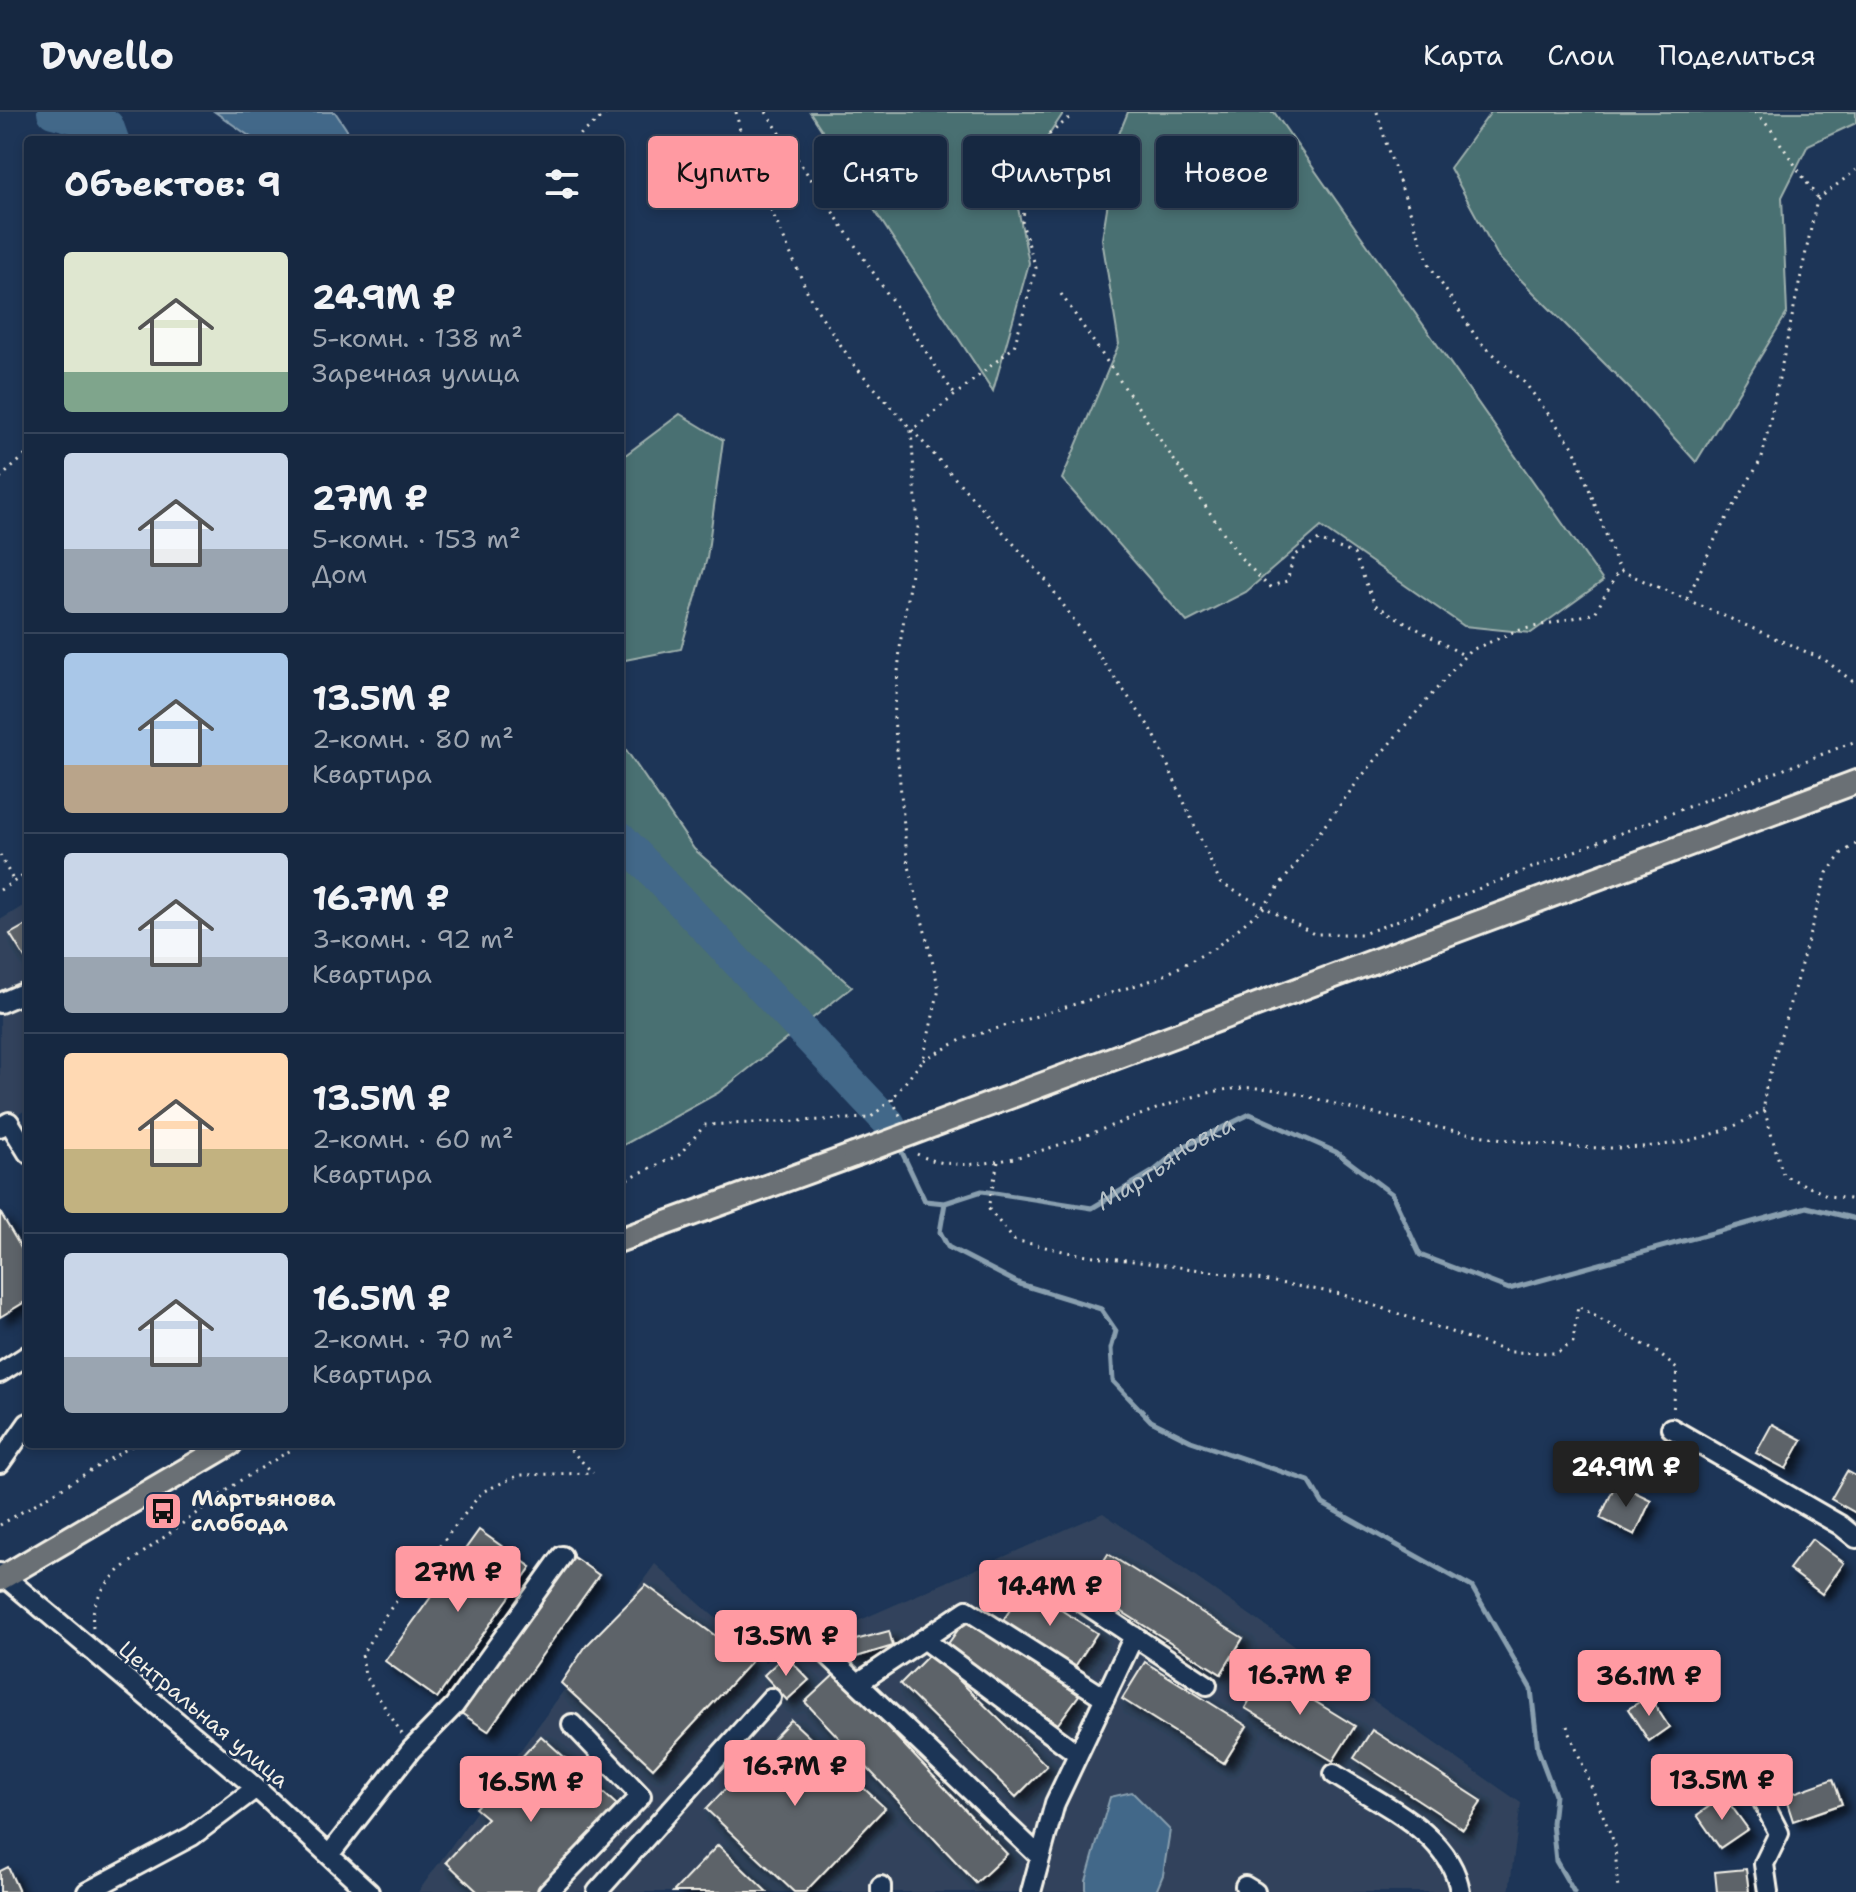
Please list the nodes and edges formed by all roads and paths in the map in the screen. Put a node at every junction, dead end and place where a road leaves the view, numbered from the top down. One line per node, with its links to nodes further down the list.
1 (608, 112): 7 (path)
2 (736, 112): 12 (path)
3 (766, 112): 11 (path)
4 (1069, 112): 11 (path)
5 (1377, 112): 17 (path)
6 (1755, 112): 9 (path)
7 (579, 136)
8 (1856, 170): 9 (path)
9 (1818, 199): 18 (path)
10 (1061, 294): 19 (path)
11 (955, 395): 12 (path)
12 (911, 431): 28 (path); 31 (path)
13 (24, 457): 15 (path)
14 (0, 470): 15 (path)
15 (10, 471): 16 (path)
16 (0, 478)
17 (1619, 570): 18 (path); 19 (path)
18 (1687, 599): 20 (path)
19 (1465, 656): 28 (path)
20 (1856, 684)
21 (1856, 741): 28 (path)
22 (1856, 782): 41 (main road, bridge)
23 (1856, 844): 33 (path)
24 (0, 855): 26 (path)
25 (24, 876): 26 (path)
26 (14, 882): 27 (path)
27 (0, 890)
28 (1263, 908): 31 (path)
29 (24, 993): 30 (street)
30 (0, 1003)
31 (923, 1060): 32 (path)
32 (892, 1099): 35 (path); 39 (path)
33 (1764, 1109): 38 (path); 40 (path)
34 (0, 1127): 37 (street)
35 (905, 1127)
36 (911, 1141): 38 (path)
37 (24, 1146)
38 (998, 1162): 44 (path)
39 (624, 1180)
40 (1856, 1200)
41 (624, 1239)
42 (24, 1358): 43 (street)
43 (0, 1373)
44 (1671, 1428): 52 (street)
45 (24, 1429): 50 (street)
46 (128, 1448): 51 (path)
47 (223, 1448): 54 (main road)
48 (294, 1448): 59 (path)
49 (569, 1448): 66 (path)
50 (0, 1463)
51 (0, 1525)
52 (1856, 1538)
53 (562, 1556): 66 (street)
54 (1, 1577): 59 (street, Центральная улица)
55 (1060, 1587): 56 (street)
56 (1134, 1636): 61 (street); 63 (street)
57 (923, 1639): 60 (street); 63 (street); 67 (street)
58 (827, 1654): 60 (street)
59 (97, 1655): 69 (street, Центральная улица)
60 (858, 1683): 74 (street)
61 (1207, 1685)
62 (771, 1698): 72 (street)
63 (1105, 1698): 67 (street)
64 (572, 1724): 70 (street)
65 (1567, 1726): 83 (path)
66 (411, 1750): 73 (street)
67 (1078, 1754): 74 (street)
68 (1334, 1774): 82 (street)
69 (256, 1788): 73 (street, Центральная улица); 75 (street)
70 (641, 1796): 72 (street); 79 (street)
71 (1763, 1802): 84 (street)
72 (666, 1815): 80 (street)
73 (329, 1855): 78 (street, Центральная улица)
74 (1039, 1856): 81 (street)
75 (119, 1874): 76 (street); 77 (street)
76 (87, 1892)
77 (129, 1892)
78 (369, 1892)
79 (548, 1892)
80 (597, 1892)
81 (1031, 1892)
82 (1460, 1892)
83 (1618, 1892)
84 (1768, 1892)

